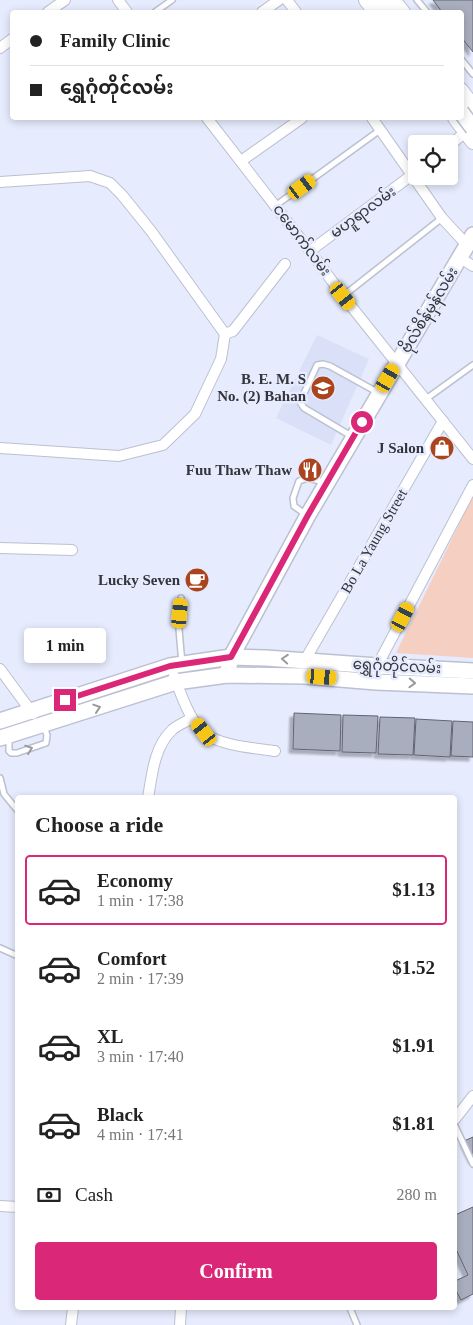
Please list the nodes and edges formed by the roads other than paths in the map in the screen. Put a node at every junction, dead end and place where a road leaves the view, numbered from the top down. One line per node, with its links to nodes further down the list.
1 (65, 0): 7 (street)
2 (172, 0): 8 (lane)
3 (279, 0): 9 (street)
4 (366, 0): 10 (main road)
5 (393, 0): 11 (main road)
6 (417, 0): 12 (lane)
7 (51, 10)
8 (158, 10)
9 (265, 10)
10 (374, 10)
11 (401, 10)
12 (425, 10)
13 (10, 40): 14 (street)
14 (0, 48)
15 (464, 63): 16 (lane)
16 (473, 74)
17 (464, 94): 18 (main road)
18 (473, 106)
19 (464, 118): 25 (main road, bridge)
20 (212, 120): 27 (street, ငမောက်လမ်း)
21 (299, 120): 27 (street)
22 (373, 120): 24 (street)
23 (457, 120): 25 (main road)
24 (380, 129): 28 (street); 32 (lane)
25 (471, 132): 26 (street)
26 (458, 140)
27 (241, 162): 32 (street, ငမောက်လမ်း)
28 (408, 166)
29 (408, 178): 34 (street, မဟူရာလမ်း)
30 (0, 182): 38 (street)
31 (421, 185): 33 (street)
32 (275, 206): 34 (street, ငမောက်လမ်း)
33 (442, 218): 35 (street); 37 (lane)
34 (310, 251): 37 (street, ငမောက်လမ်း)
35 (468, 251): 39 (main road, ဗိုလ်စိန်မှန်လမ်း)
36 (285, 264): 38 (street)
37 (343, 296): 39 (street, ငမောက်လမ်း)
38 (225, 334): 45 (street)
39 (397, 362): 41 (main road, ဗိုလ်စိန်မှန်လမ်း); 42 (street, ငမောက်လမ်း)
40 (473, 365): 42 (lane)
41 (379, 393): 44 (main road, ဗိုလ်စိန်မှန်လမ်း); 44 (lane)
42 (426, 399): 43 (street, ငမောက်လမ်း)
43 (443, 421): 46 (street, ငမောက်လမ်း); 54 (street, Bo La Yaung Street)
44 (354, 437): 47 (main road, ဗိုလ်စိန်မှန်လမ်း)
45 (0, 448)
46 (471, 453)
47 (327, 483): 49 (main road, ဗိုလ်စိန်မှန်လမ်း); 49 (lane)
48 (473, 485): 56 (street)
49 (308, 515): 53 (main road, ဗိုလ်စိန်မှန်လမ်း)
50 (0, 548): 51 (street)
51 (72, 550)
52 (181, 598): 55 (lane)
53 (231, 657): 54 (main road, ရွှေဂုံတိုင်လမ်း, one-way to 53); 55 (main road, ရွှေဂုံတိုင်လမ်း); 59 (main road, ဗိုလ်စိန်မှန်လမ်း)
54 (305, 660): 56 (main road, ရွှေဂုံတိုင်လမ်း)
55 (176, 665): 60 (street); 63 (main road, ရွှေဂုံတိုင်လမ်း)
56 (377, 666): 58 (main road, ရွှေဂုံတိုင်လမ်း); 61 (street)
57 (0, 669): 63 (street)
58 (473, 671)
59 (227, 675): 60 (main road, ရွှေဂုံတိုင်လမ်း); 61 (main road, ရွှေဂုံတိုင်လမ်း)
60 (176, 682): 64 (street); 66 (main road, ရွှေဂုံတိုင်လမ်း, one-way to 60)
61 (376, 682): 62 (main road, ရွှေဂုံတိုင်လမ်း, one-way to 62)
62 (473, 686)
63 (32, 711): 65 (main road, ရွှေဂုံတိုင်လမ်း); 66 (street)
64 (192, 718): 68 (street); 70 (street)
65 (2, 719): 67 (main road)
66 (41, 726): 67 (main road, ရွှေဂုံတိုင်လမ်း, one-way to 66)
67 (7, 736)
68 (275, 751)
69 (0, 778): 71 (lane)
70 (148, 795)
71 (2, 796): 72 (lane)
72 (15, 808)
73 (0, 948): 74 (lane)
74 (15, 955)
75 (473, 1096): 76 (street)
76 (457, 1116)
77 (457, 1130): 78 (lane)
78 (473, 1164)
79 (0, 1206): 80 (street)
80 (15, 1207)
81 (73, 1310): 84 (street)
82 (180, 1310): 85 (street)
83 (351, 1310): 86 (lane)
84 (71, 1325)
85 (180, 1325)
86 (357, 1325)

